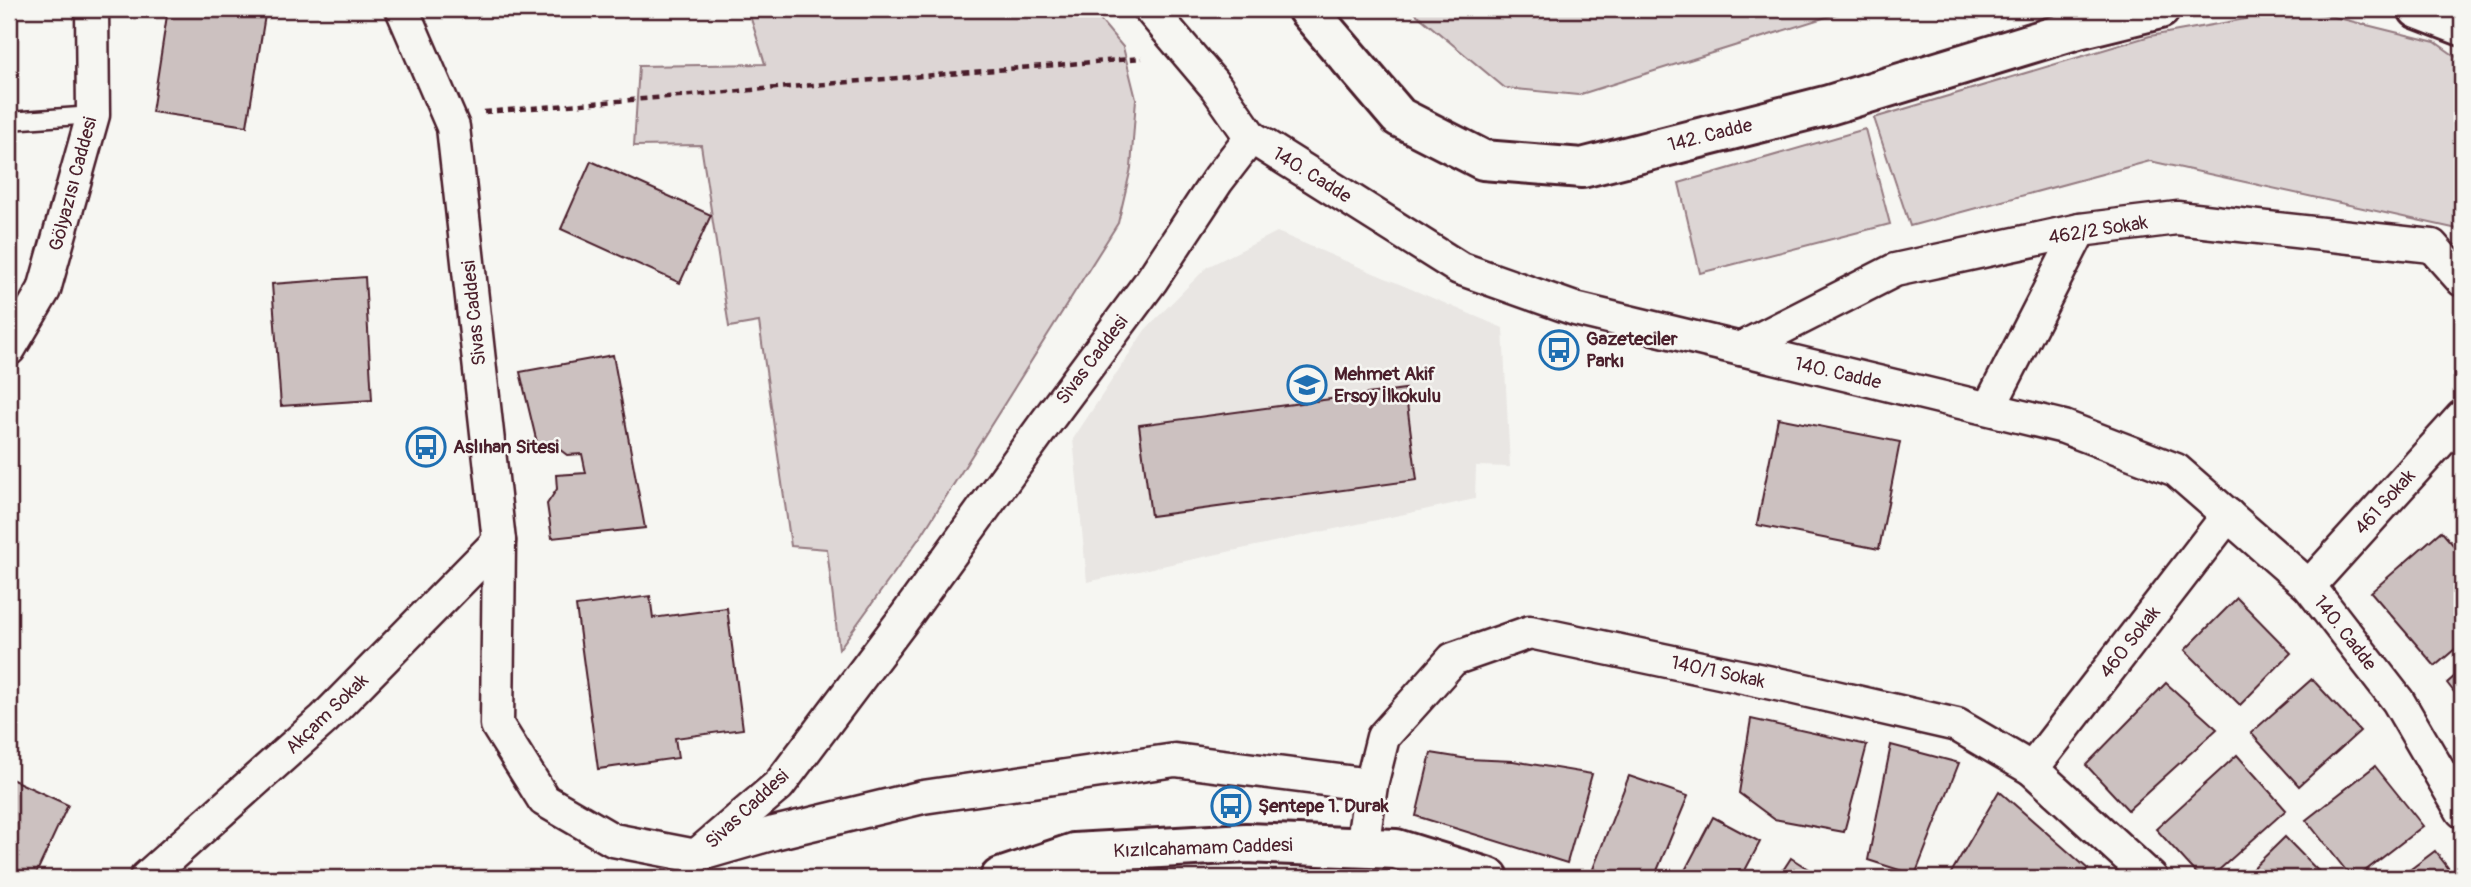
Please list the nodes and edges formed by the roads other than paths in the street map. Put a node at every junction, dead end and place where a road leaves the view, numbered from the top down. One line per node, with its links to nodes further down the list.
1 (92, 9): 8 (street, Gölyazısı Caddesi)
2 (402, 9): 18 (street, Sivas Caddesi)
3 (1150, 9): 10 (street, 140. Cadde)
4 (1307, 9): 5 (street, 142. Cadde)
5 (2160, 9)
6 (2417, 9): 7 (street)
7 (2462, 26)
8 (93, 115): 9 (lane); 13 (street, Gölyazısı Caddesi)
9 (9, 121)
10 (1251, 137): 14 (street, 140. Cadde); 24 (street, Sivas Caddesi)
11 (2080, 230): 12 (street, 462/2 Sokak); 14 (street, 462/2 Sokak); 15 (street)
12 (2462, 280)
13 (9, 349)
14 (1740, 349): 15 (street, 140. Cadde)
15 (1989, 408): 17 (street, 140. Cadde)
16 (2462, 417): 19 (street, 461 Sokak)
17 (2228, 515): 19 (street, 140. Cadde); 20 (street, 460 Sokak)
18 (499, 541): 24 (street, Sivas Caddesi); 25 (street, Akçam Sokak)
19 (2309, 586): 22 (street, 140. Cadde)
20 (2032, 769): 21 (street, 140/1 Sokak); 28 (street, 140/1 Sokak)
21 (1371, 785): 23 (street, 140/1 Sokak); 24 (street)
22 (2462, 811)
23 (1362, 849): 26 (street, Kızılcahamam Caddesi); 27 (street, Kızılcahamam Caddesi)
24 (696, 856)
25 (146, 878)
26 (1000, 878)
27 (1489, 878)
28 (2151, 878)

